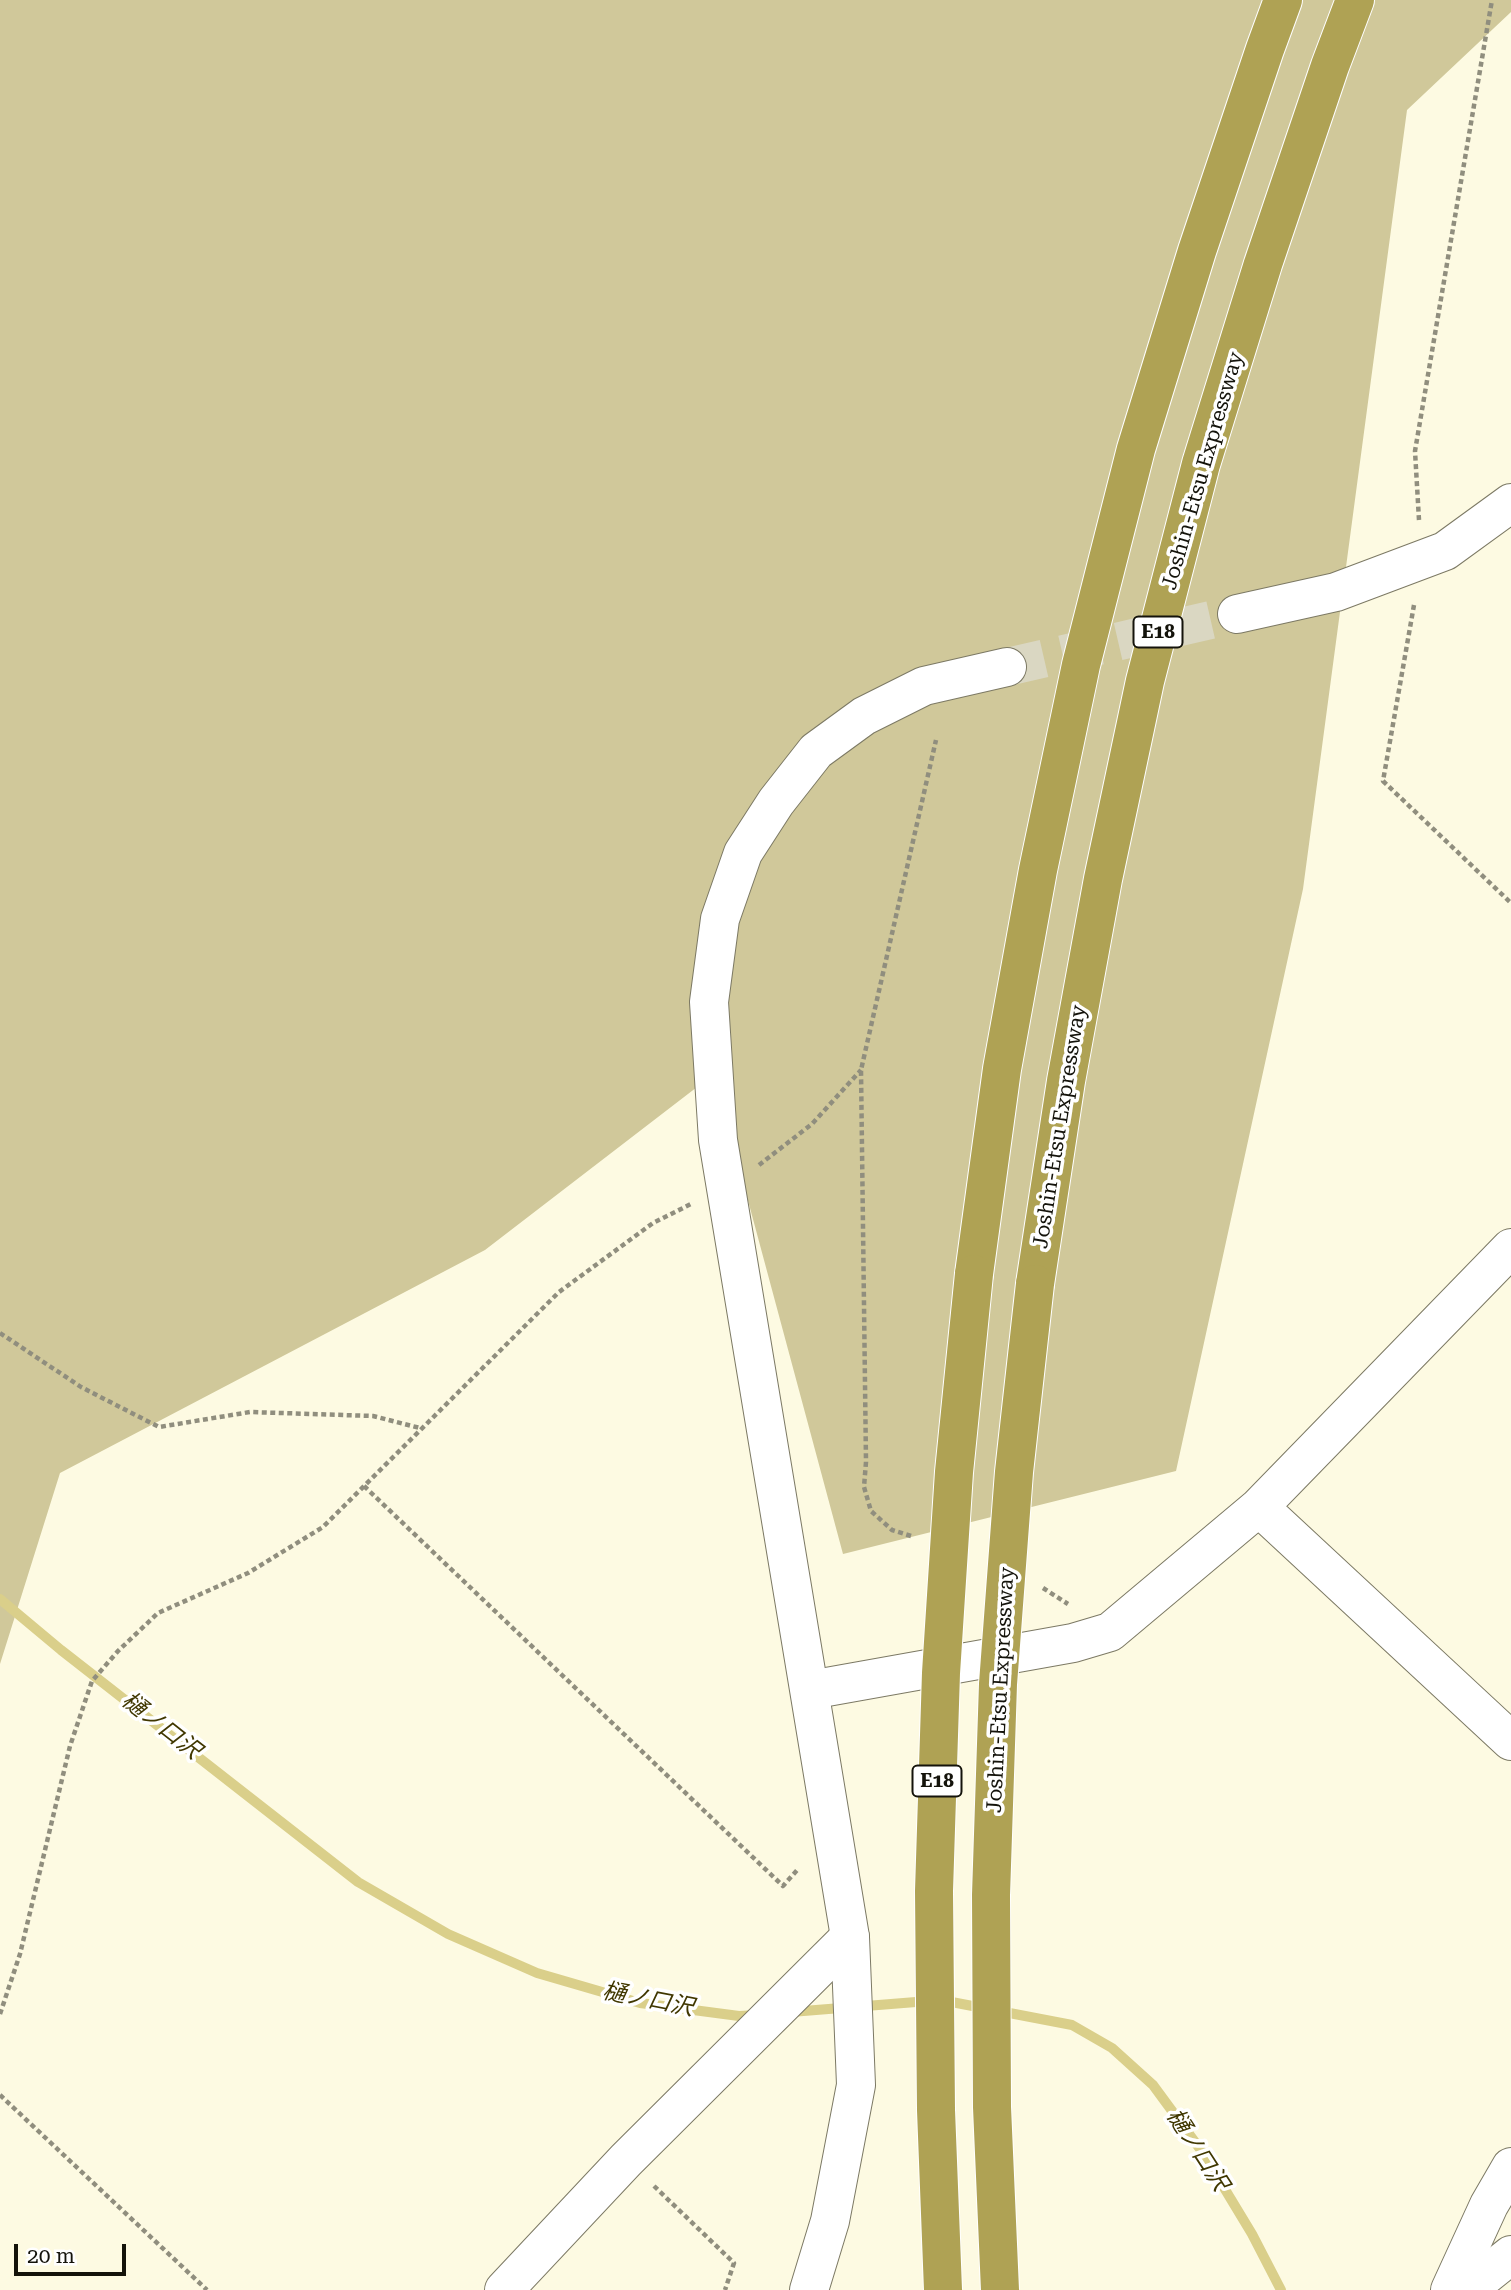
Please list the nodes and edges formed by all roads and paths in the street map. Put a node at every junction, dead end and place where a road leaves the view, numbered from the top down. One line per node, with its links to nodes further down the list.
1 (1283, 0): 34 (highway, E18, bridge)
2 (1356, 0): 35 (highway, Joshin-Etsu Expressway / E18, bridge)
3 (1492, 0): 5 (path)
4 (1511, 503): 5 (street)
5 (1422, 560): 6 (street); 9 (path)
6 (1237, 614)
7 (1007, 667): 21 (street)
8 (936, 740): 10 (path)
9 (1511, 903)
10 (861, 1070): 11 (path); 18 (path)
11 (757, 1167)
12 (700, 1199): 15 (path)
13 (1511, 1248): 17 (street)
14 (0, 1334): 15 (path)
15 (421, 1429): 16 (path)
16 (365, 1486): 23 (path); 25 (path)
17 (1259, 1507): 20 (street); 22 (street)
18 (919, 1538)
19 (1033, 1582): 20 (path)
20 (1110, 1632): 21 (street)
21 (810, 1690): 23 (street)
22 (1511, 1741)
23 (832, 1830): 24 (street)
24 (850, 1937): 27 (street); 33 (street)
25 (0, 2014)
26 (0, 2095): 30 (path)
27 (626, 2160): 31 (street); 32 (path)
28 (1511, 2167): 36 (street)
29 (1511, 2255): 37 (street)
30 (207, 2290)
31 (504, 2290)
32 (725, 2290)
33 (809, 2290)
34 (943, 2290)
35 (1000, 2290)
36 (1450, 2290)
37 (1467, 2290)

